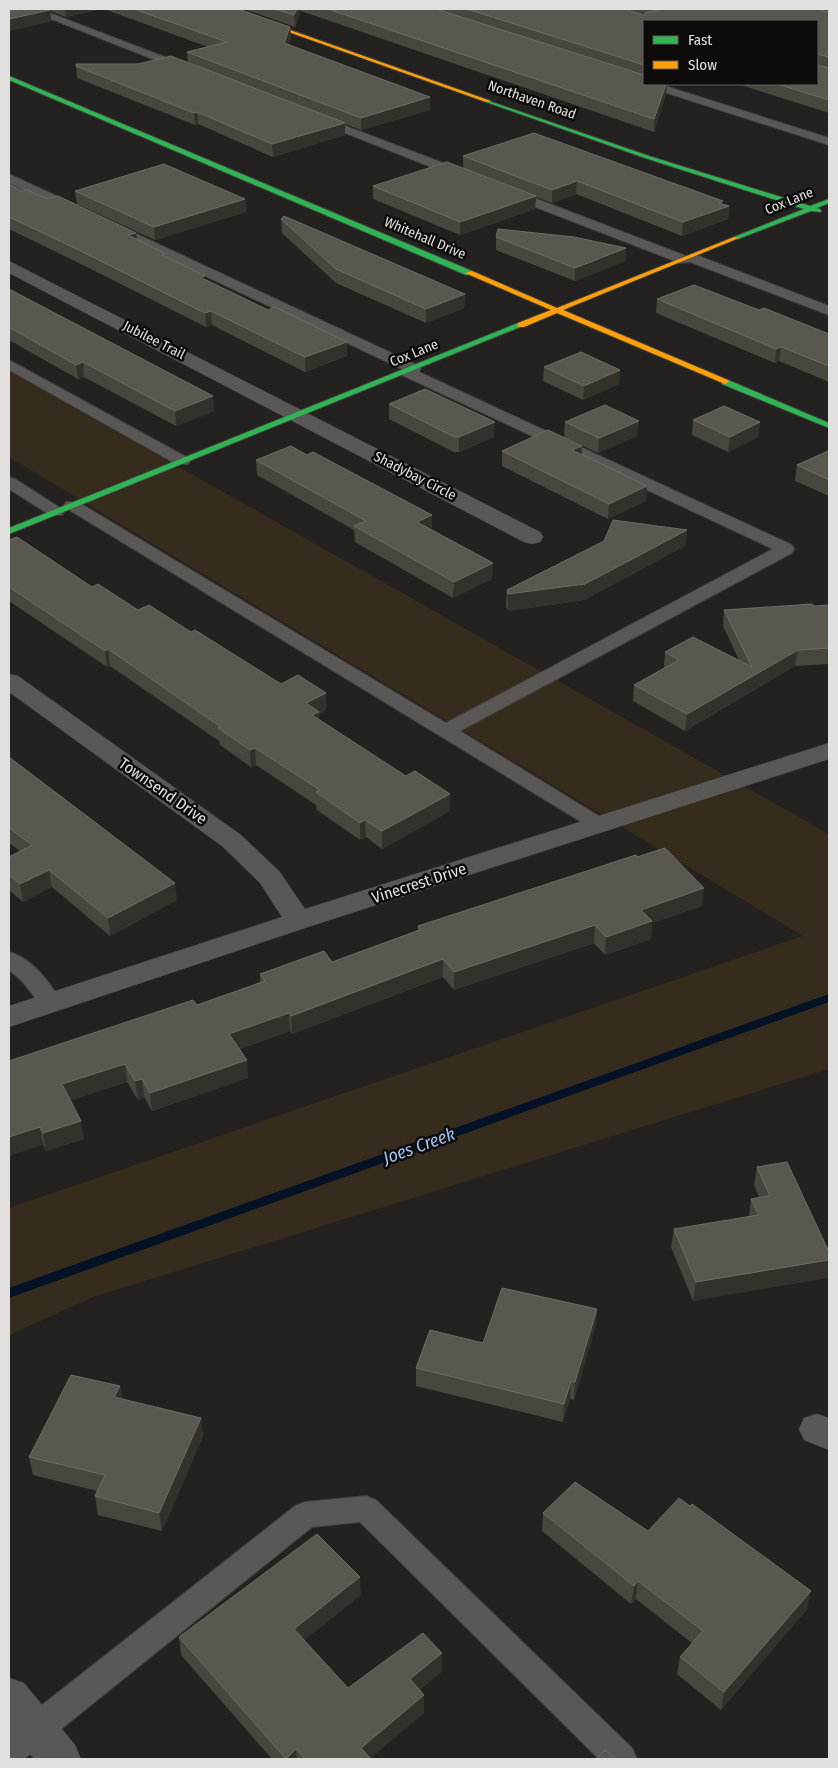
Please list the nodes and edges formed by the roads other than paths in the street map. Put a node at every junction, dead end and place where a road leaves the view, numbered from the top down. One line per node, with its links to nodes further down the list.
1 (31, 9): 3 (lane)
2 (227, 9): 12 (street, Northaven Road)
3 (198, 73)
4 (9, 78): 17 (street, Whitehall Drive)
5 (652, 85): 7 (lane)
6 (310, 116): 9 (lane)
7 (829, 142)
8 (9, 178): 19 (lane)
9 (478, 181)
10 (497, 188): 14 (lane)
11 (829, 201): 12 (street, Cox Lane)
12 (812, 208): 13 (street, Northaven Road); 14 (street, Cox Lane)
13 (829, 214)
14 (688, 259): 16 (lane); 17 (street, Cox Lane)
15 (9, 266): 20 (street, Jubilee Trail)
16 (829, 310)
17 (558, 311): 19 (street, Cox Lane); 21 (street, Whitehall Drive)
18 (9, 364): 22 (lane)
19 (410, 370): 20 (street, Cox Lane); 28 (lane)
20 (298, 415): 22 (street, Cox Lane); 26 (street, Shadybay Circle)
21 (829, 426)
22 (182, 462): 24 (street, Cox Lane)
23 (9, 482): 24 (lane)
24 (64, 509): 25 (street, Cox Lane); 28 (lane)
25 (9, 531)
26 (532, 537)
27 (9, 681): 31 (street, Townsend Drive)
28 (446, 731): 30 (lane)
29 (829, 751): 30 (street, Vinecrest Drive)
30 (600, 825): 31 (street, Vinecrest Drive)
31 (298, 921): 33 (street, Vinecrest Drive)
32 (9, 958): 33 (lane)
33 (51, 1003): 34 (street, Vinecrest Drive)
34 (9, 1017)
35 (9, 1697): 36 (street)
36 (35, 1747): 37 (lane)
37 (621, 1759)

